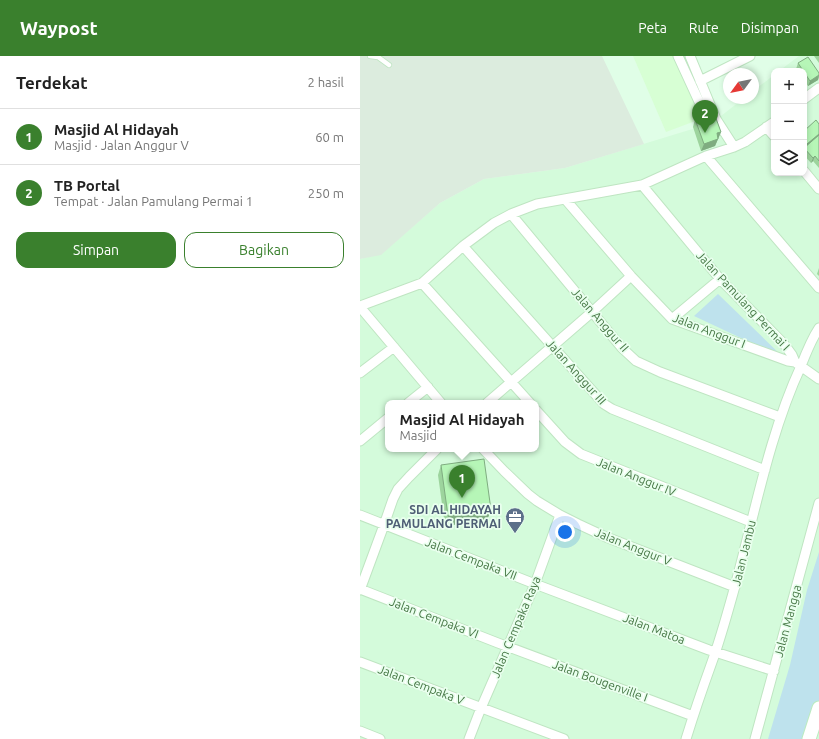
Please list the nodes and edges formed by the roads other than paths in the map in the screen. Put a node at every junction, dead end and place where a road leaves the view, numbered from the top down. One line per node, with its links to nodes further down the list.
1 (370, 56): 5 (lane)
2 (678, 56): 9 (street)
3 (690, 56): 6 (street)
4 (750, 56): 6 (street)
5 (389, 65)
6 (700, 81): 9 (street)
7 (819, 89): 8 (street)
8 (807, 97)
9 (716, 119): 11 (street)
10 (770, 124): 11 (street)
11 (734, 147): 12 (street)
12 (706, 156): 14 (street); 22 (street)
13 (807, 175): 15 (street)
14 (642, 185): 16 (street); 20 (street, Jalan Pamulang Permai I)
15 (819, 189)
16 (564, 199): 17 (street); 19 (street, Jalan Anggur I)
17 (511, 214): 18 (street); 24 (street, Jalan Anggur II)
18 (463, 246): 21 (street); 27 (street, Jalan Anggur III)
19 (631, 276): 24 (street); 25 (street, Jalan Anggur I)
20 (720, 279): 25 (street); 29 (street, Jalan Pamulang Permai I)
21 (422, 283): 23 (street); 32 (street)
22 (819, 288)
23 (360, 307): 28 (street)
24 (592, 312): 27 (street); 39 (street, Jalan Anggur II)
25 (672, 320): 29 (street, Jalan Anggur I)
26 (819, 328): 29 (street, Jalan Jambu)
27 (552, 346): 32 (street); 44 (street, Jalan Anggur III)
28 (394, 347): 30 (street); 33 (street)
29 (798, 364): 31 (street); 39 (street, Jalan Jambu)
30 (360, 373)
31 (819, 379)
32 (512, 382): 36 (street); 37 (street)
33 (428, 387): 34 (street); 35 (street)
34 (412, 400)
35 (439, 400)
36 (491, 400)
37 (527, 400)
38 (539, 413): 48 (street, Jalan Anggur IV)
39 (780, 417): 44 (street, Jalan Jambu)
40 (385, 420): 41 (street)
41 (360, 441)
42 (434, 452): 49 (street)
43 (485, 452): 47 (street, Jalan Anggur V)
44 (765, 470): 48 (street, Jalan Jambu)
45 (819, 503): 56 (street, Jalan Mangga)
46 (360, 515): 49 (street)
47 (560, 515): 50 (street, Jalan Cempaka Raya); 51 (street, Jalan Anggur V)
48 (751, 522): 51 (street, Jalan Jambu)
49 (384, 526): 50 (street, Jalan Cempaka VII); 52 (street)
50 (535, 584): 53 (street, Jalan Cempaka Raya); 54 (street, Jalan Matoa)
51 (735, 587): 54 (street, Jalan Jambu)
52 (360, 589): 53 (street, Jalan Cempaka VI)
53 (508, 647): 57 (street, Jalan Cempaka Raya); 59 (street, Jalan Bougenville I)
54 (716, 652): 56 (street, Jalan Matoa); 59 (street, Jalan Jambu)
55 (360, 662): 57 (street, Jalan Cempaka V)
56 (774, 670): 65 (street, Jalan Mangga)
57 (481, 708): 62 (street, Jalan Cempaka Raya); 63 (street, Jalan Cempaka V)
58 (819, 708): 66 (street)
59 (693, 716): 64 (street, Jalan Jambu)
60 (360, 731): 61 (street)
61 (380, 739)
62 (469, 739)
63 (564, 739)
64 (686, 739)
65 (755, 739)
66 (809, 739)

